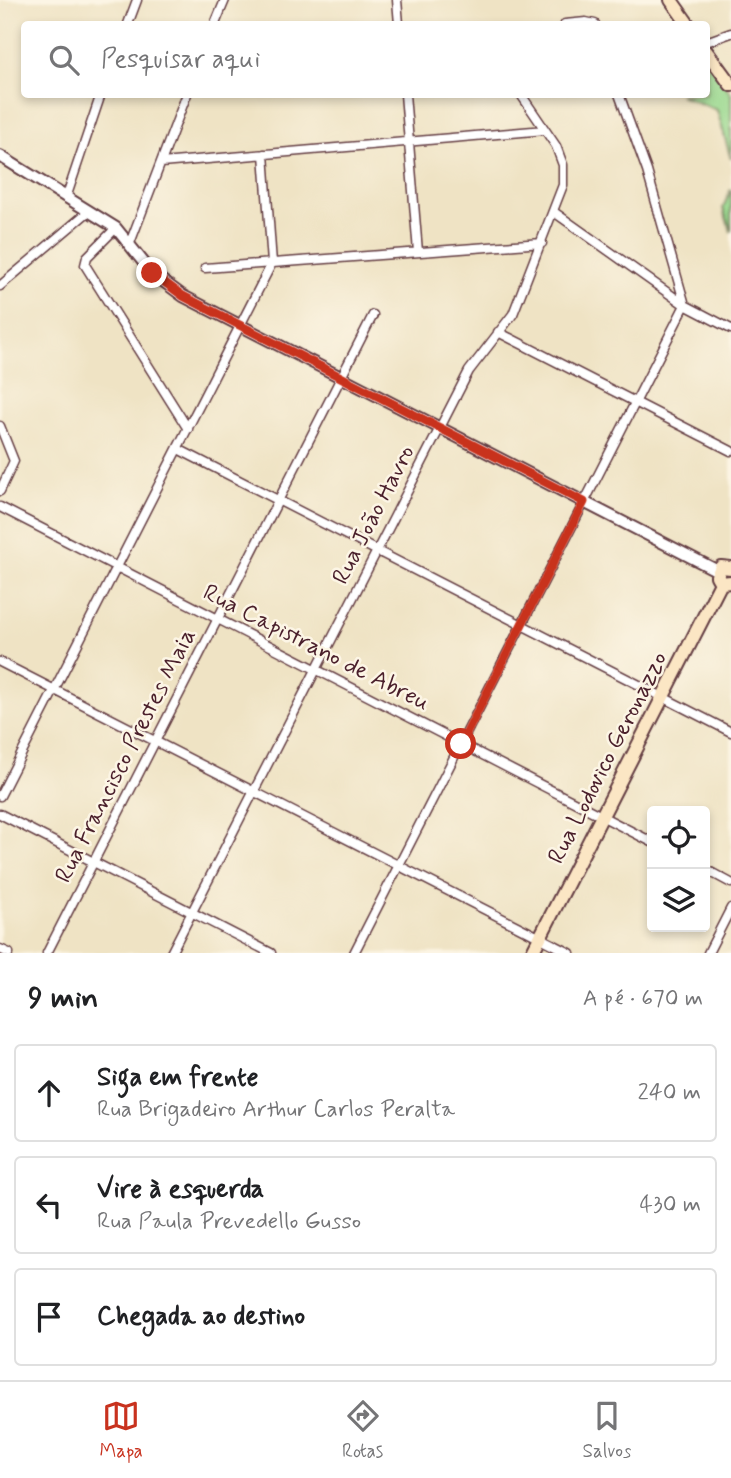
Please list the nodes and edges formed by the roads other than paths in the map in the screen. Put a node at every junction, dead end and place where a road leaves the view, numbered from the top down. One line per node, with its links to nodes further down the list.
1 (137, 0): 5 (street)
2 (225, 0): 6 (street)
3 (397, 0): 7 (street)
4 (671, 0): 8 (main road)
5 (129, 21)
6 (216, 21)
7 (399, 21)
8 (686, 21)
9 (731, 33): 10 (street)
10 (710, 41)
11 (710, 56): 12 (main road)
12 (731, 85)
13 (100, 98): 23 (street)
14 (185, 98): 22 (street)
15 (405, 98): 19 (street)
16 (523, 98): 18 (street, Rua João Havro)
17 (620, 98): 33 (street)
18 (545, 130): 19 (street); 25 (street, Rua João Havro)
19 (409, 142): 20 (street); 29 (street)
20 (264, 154): 22 (street); 30 (street)
21 (0, 156): 23 (street)
22 (161, 163): 27 (street)
23 (66, 198): 24 (street)
24 (89, 211): 26 (street); 32 (street)
25 (554, 212): 28 (street, Rua João Havro); 33 (street)
26 (116, 228): 27 (street); 42 (street)
27 (130, 243): 35 (street)
28 (542, 243): 29 (street); 37 (street, Rua João Havro)
29 (418, 252): 30 (street)
30 (272, 263): 31 (street); 35 (street)
31 (205, 268)
32 (1, 282)
33 (685, 305): 36 (street); 39 (street)
34 (373, 315): 38 (street, Rua Francisco Prestes Maia)
35 (241, 326): 38 (street); 42 (street)
36 (731, 329)
37 (498, 332): 39 (street); 41 (street, Rua João Havro)
38 (342, 377): 41 (street); 46 (street, Rua Francisco Prestes Maia)
39 (635, 402): 44 (street); 47 (street)
40 (0, 426): 45 (street)
41 (440, 428): 47 (street); 49 (street, Rua João Havro)
42 (188, 429): 43 (street)
43 (178, 449): 46 (street); 50 (street)
44 (731, 451)
45 (0, 491)
46 (279, 501): 49 (street); 52 (street, Rua Francisco Prestes Maia)
47 (584, 502): 51 (street); 53 (street)
48 (0, 507): 50 (street, Rua Capistrano de Abreu)
49 (377, 551): 53 (street); 55 (street, Rua João Havro)
50 (117, 567): 52 (street, Rua Capistrano de Abreu); 56 (street)
51 (727, 572): 57 (main road, Rua Lodovico Geronazzo)
52 (218, 619): 55 (street, Rua Capistrano de Abreu); 59 (street, Rua Francisco Prestes Maia)
53 (521, 625): 57 (street); 60 (street)
54 (0, 662): 56 (street)
55 (316, 669): 60 (street, Rua Capistrano de Abreu); 61 (street, Rua João Havro)
56 (55, 690): 59 (street); 62 (street)
57 (663, 697): 58 (street); 64 (main road, Rua Lodovico Geronazzo)
58 (731, 732)
59 (156, 741): 61 (street); 66 (street, Rua Francisco Prestes Maia)
60 (461, 744): 64 (street, Rua Capistrano de Abreu); 67 (street)
61 (254, 791): 67 (street); 71 (street, Rua João Havro)
62 (0, 796)
63 (0, 814): 66 (street)
64 (602, 816): 65 (street, Rua Capistrano de Abreu); 72 (main road, Rua Lodovico Geronazzo)
65 (647, 839)
66 (94, 862): 71 (street); 75 (street, Rua Francisco Prestes Maia)
67 (398, 865): 72 (street); 78 (street)
68 (710, 872): 69 (street)
69 (731, 883)
70 (731, 908): 81 (street)
71 (192, 912): 76 (street, Rua João Havro); 77 (street)
72 (540, 937): 79 (main road, Rua Lodovico Geronazzo); 80 (street)
73 (0, 948): 74 (street)
74 (9, 953)
75 (47, 953)
76 (171, 953)
77 (271, 953)
78 (354, 953)
79 (532, 953)
80 (570, 953)
81 (708, 953)

